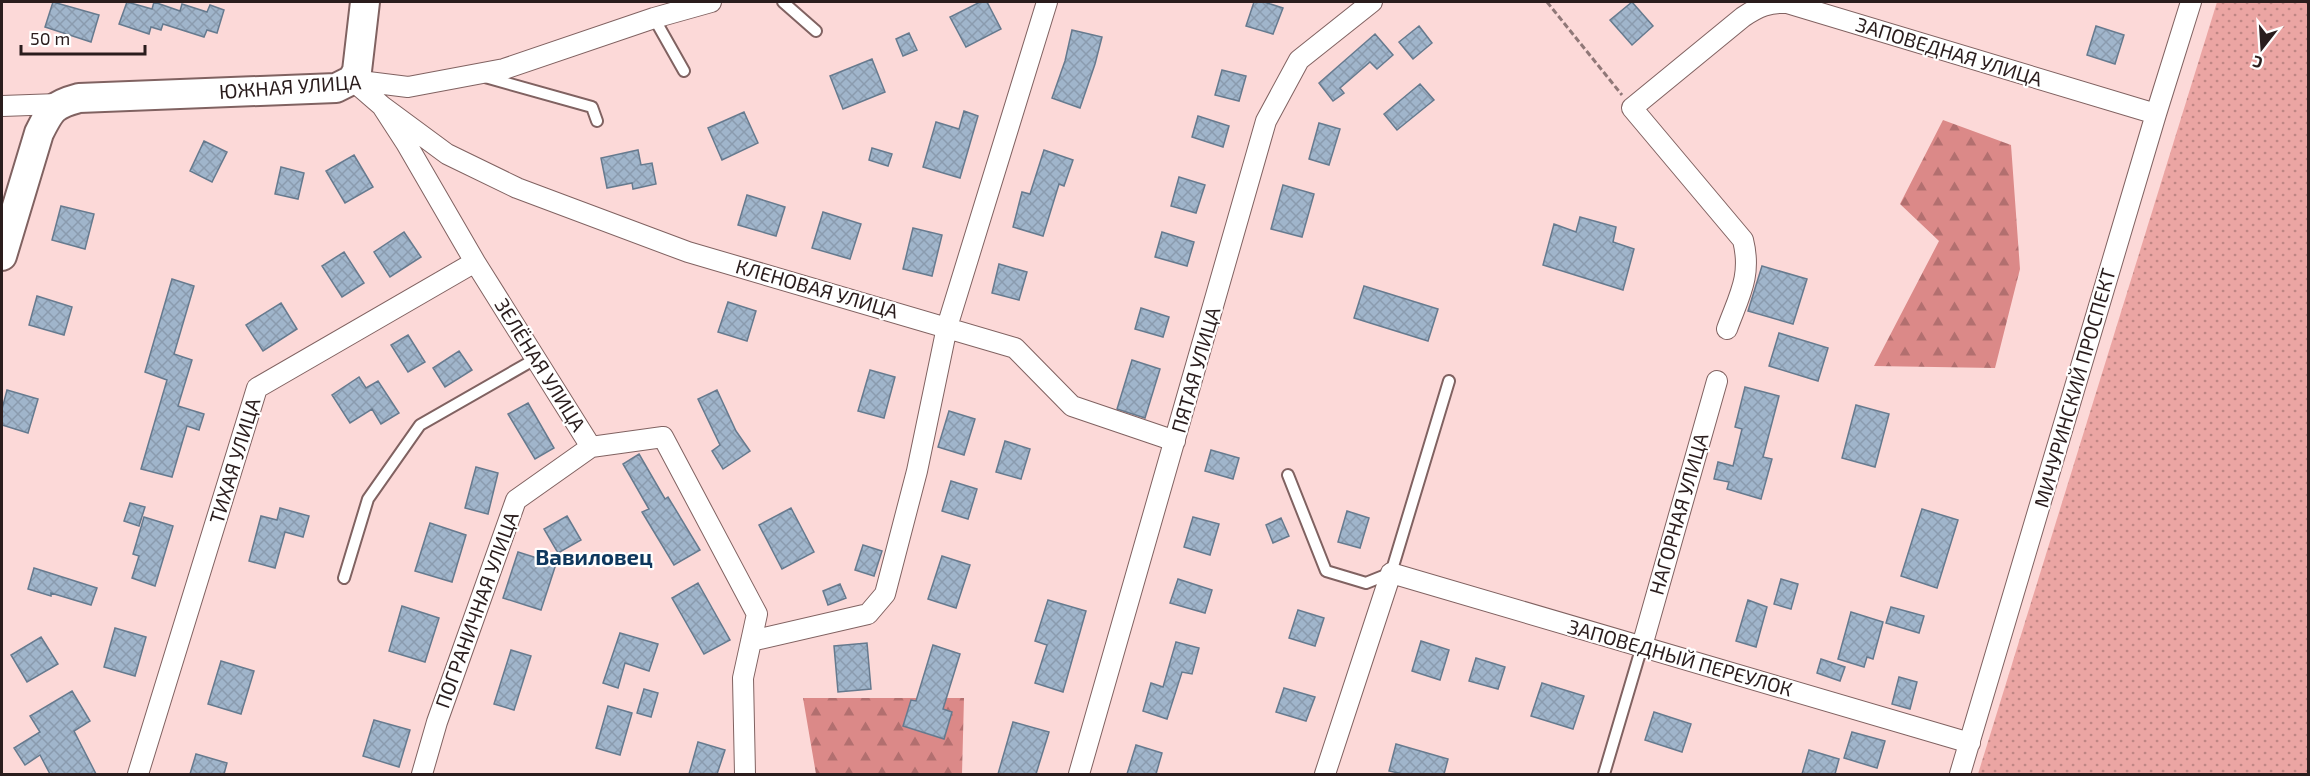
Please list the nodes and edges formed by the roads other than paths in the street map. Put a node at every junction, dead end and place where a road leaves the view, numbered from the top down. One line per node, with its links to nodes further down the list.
1 (365, 2): 11 (street)
2 (711, 2): 7 (street, ЮЖНАЯ УЛИЦА)
3 (783, 2): 8 (lane)
4 (1047, 2): 19 (street)
5 (1372, 2): 24 (street, ПЯТАЯ УЛИЦА)
6 (2191, 2): 15 (street, МИЧУРИНСКИЙ ПРОСПЕКТ)
7 (654, 18): 9 (lane); 10 (street, ЮЖНАЯ УЛИЦА)
8 (816, 31)
9 (684, 71)
10 (475, 74): 11 (street, ЮЖНАЯ УЛИЦА); 16 (lane)
11 (352, 80): 12 (street, ЮЖНАЯ УЛИЦА); 14 (street, ЗЕЛЁНАЯ УЛИЦА)
12 (58, 104): 13 (street, ЮЖНАЯ УЛИЦА); 17 (street)
13 (2, 106)
14 (382, 106): 18 (street, ЗЕЛЁНАЯ УЛИЦА); 19 (street, КЛЕНОВАЯ УЛИЦА)
15 (2156, 114): 20 (street, ЗАПОВЕДНАЯ УЛИЦА); 31 (street, МИЧУРИНСКИЙ ПРОСПЕКТ)
16 (597, 121)
17 (2, 256)
18 (475, 261): 21 (street, ЗЕЛЁНАЯ УЛИЦА); 32 (street, ТИХАЯ УЛИЦА)
19 (946, 327): 24 (street, КЛЕНОВАЯ УЛИЦА); 29 (street)
20 (1726, 329)
21 (537, 358): 25 (street, ЗЕЛЁНАЯ УЛИЦА); 28 (lane)
22 (1449, 381): 27 (lane)
23 (1717, 381): 30 (street, НАГОРНАЯ УЛИЦА)
24 (1175, 441): 35 (street, ПЯТАЯ УЛИЦА)
25 (591, 447): 29 (street, ЗЕЛЁНАЯ УЛИЦА); 33 (street, ПОГРАНИЧНАЯ УЛИЦА)
26 (1288, 475): 27 (lane)
27 (1391, 573): 30 (street, ЗАПОВЕДНЫЙ ПЕРЕУЛОК); 36 (street)
28 (344, 578)
29 (751, 641): 34 (street, ЗЕЛЁНАЯ УЛИЦА)
30 (1642, 646): 31 (street, ЗАПОВЕДНЫЙ ПЕРЕУЛОК); 37 (lane)
31 (1970, 743): 38 (street, МИЧУРИНСКИЙ ПРОСПЕКТ)
32 (138, 774)
33 (422, 774)
34 (745, 774)
35 (1079, 774)
36 (1325, 774)
37 (1604, 774)
38 (1960, 774)

